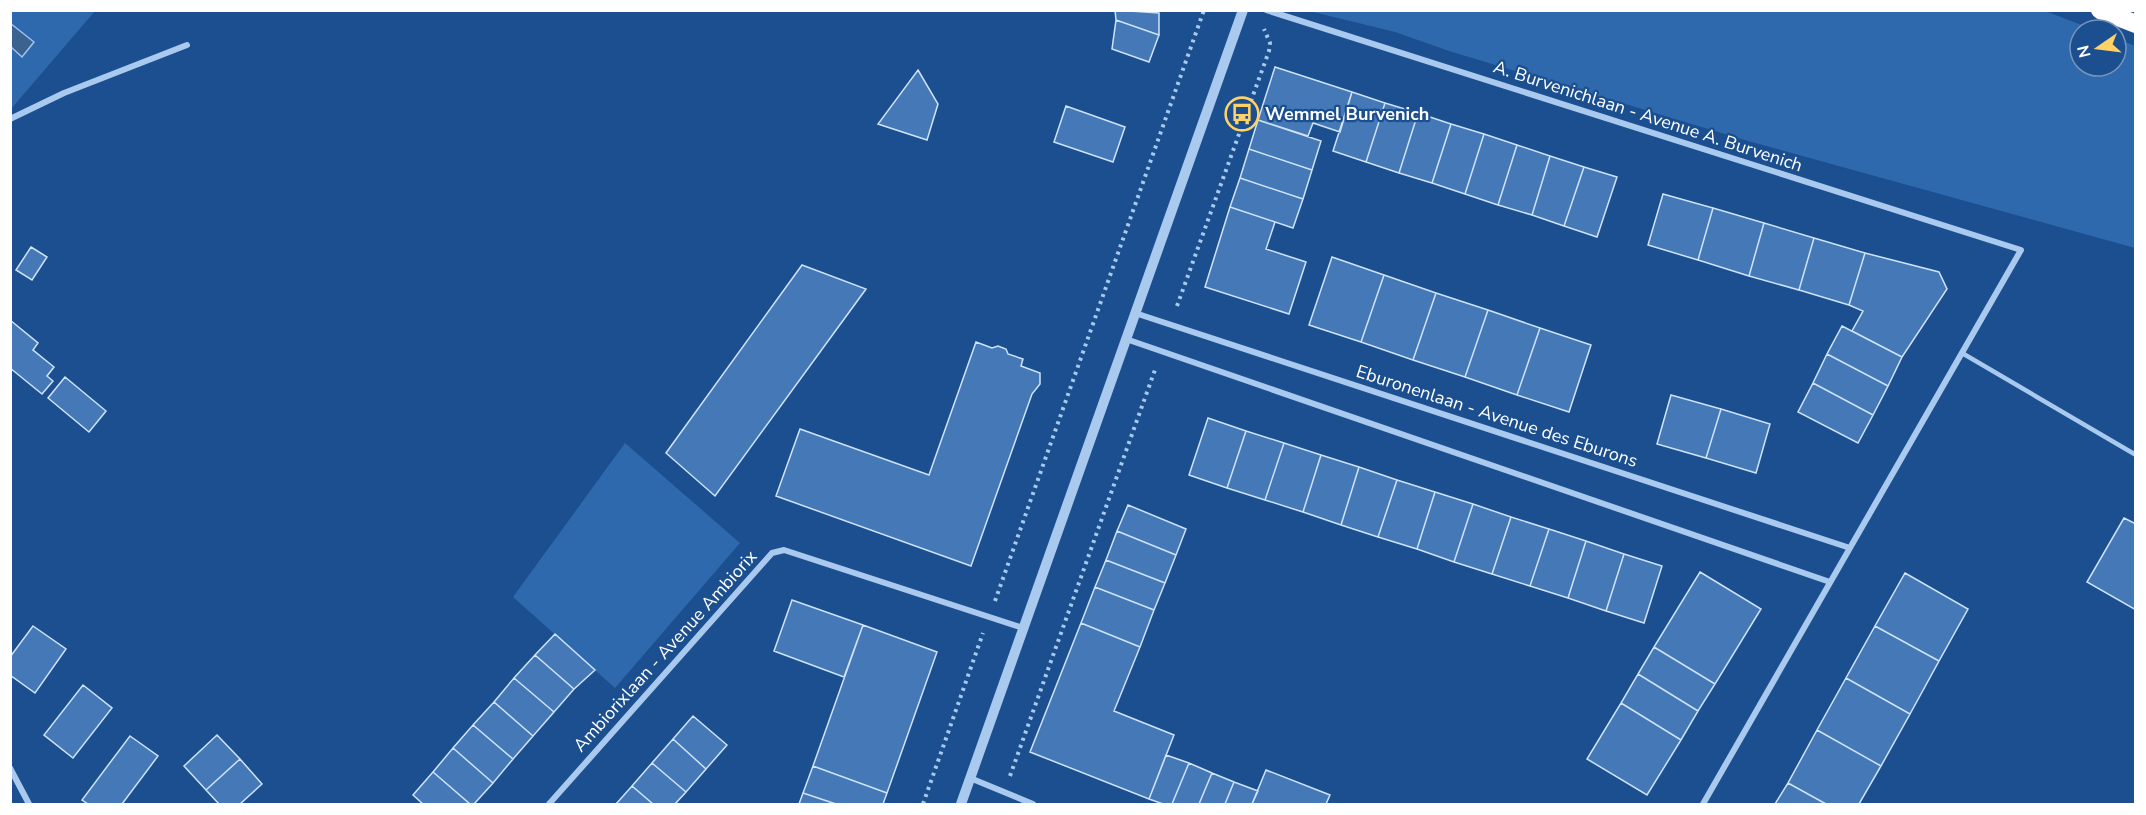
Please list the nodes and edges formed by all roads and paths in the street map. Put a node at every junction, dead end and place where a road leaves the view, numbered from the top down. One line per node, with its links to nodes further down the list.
1 (1204, 10): 16 (path)
2 (1243, 10): 8 (street)
3 (2100, 10): 5 (highway)
4 (1267, 11): 9 (path); 12 (street, A. Burvenichlaan - Avenue A. Burvenich)
5 (2136, 24)
6 (187, 45): 7 (street)
7 (10, 119)
8 (1135, 312): 9 (street, Eburonenlaan - Avenue des Eburons); 10 (street)
9 (1170, 324): 14 (street, Eburonenlaan - Avenue des Eburons)
10 (1125, 339): 11 (street); 17 (street)
11 (1161, 353): 15 (street); 20 (path)
12 (1962, 353): 13 (lane); 14 (street)
13 (2136, 455)
14 (1850, 548): 15 (street)
15 (1830, 582): 26 (street)
16 (989, 616): 17 (street, Ambiorixlaan - Avenue Ambiorix); 22 (street, Ambiorixlaan - Avenue Ambiorix); 23 (path)
17 (1023, 628): 19 (street)
18 (10, 768): 21 (street)
19 (970, 778): 20 (street); 24 (street)
20 (1004, 792): 25 (street)
21 (29, 804)
22 (549, 804)
23 (923, 804)
24 (961, 804)
25 (1033, 804)
26 (1703, 804)

